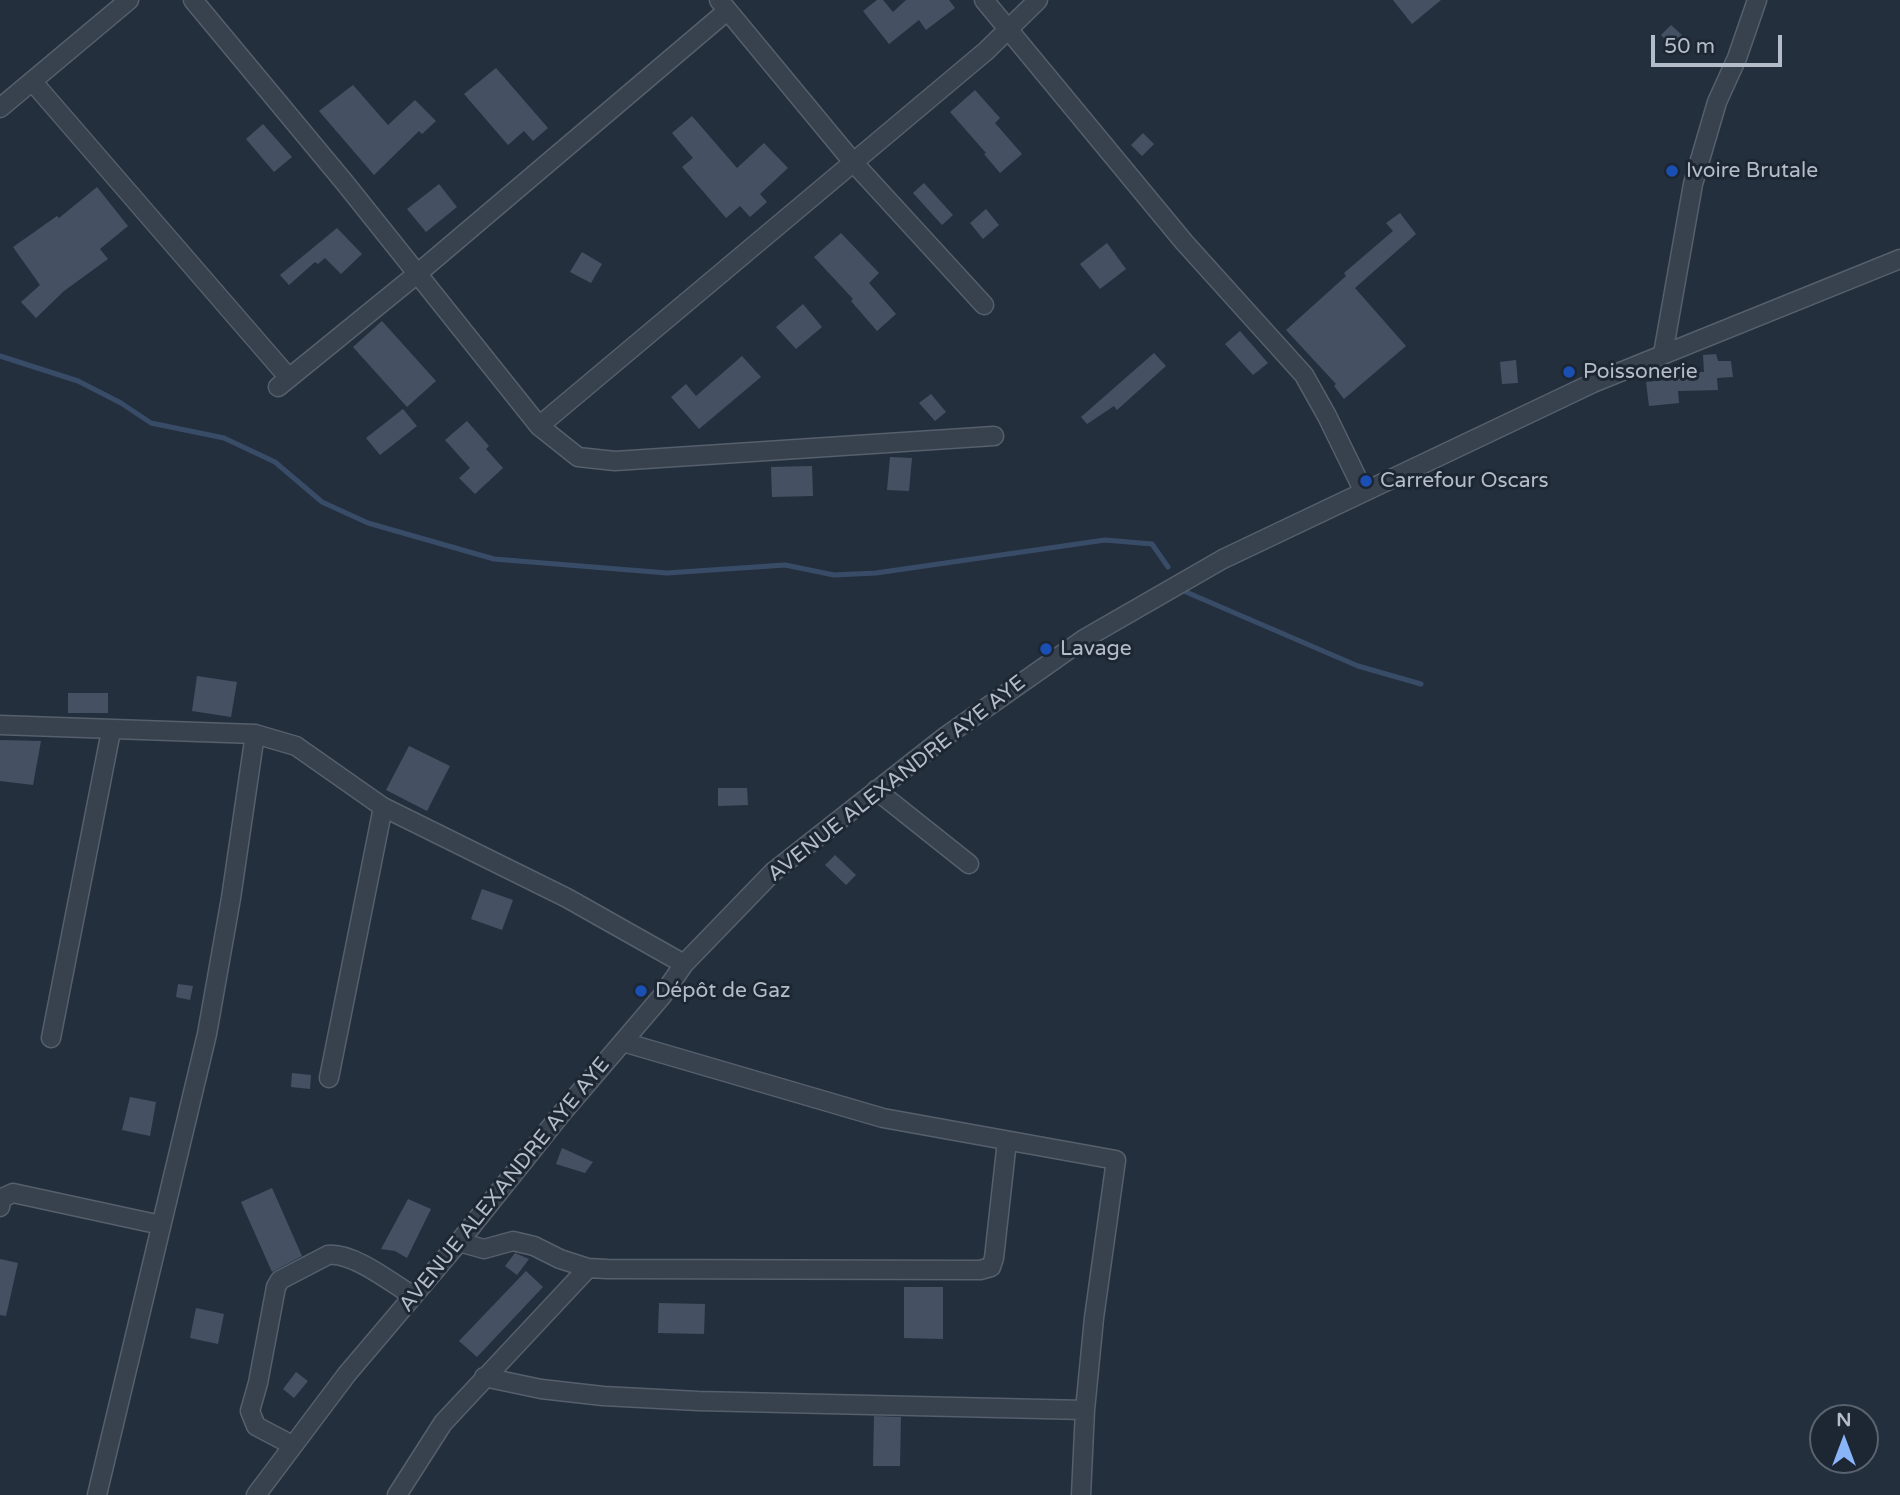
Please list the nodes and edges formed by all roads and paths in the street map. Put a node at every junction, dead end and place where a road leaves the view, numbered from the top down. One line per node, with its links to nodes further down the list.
1 (129, 0): 8 (street)
2 (192, 0): 12 (street)
3 (984, 0): 7 (street)
4 (1038, 0): 7 (street)
5 (1757, 0): 14 (street)
6 (723, 5): 10 (street); 12 (street)
7 (1009, 30): 10 (street); 17 (street)
8 (32, 81): 9 (street); 12 (street)
9 (0, 108)
10 (853, 162): 13 (street); 15 (street)
11 (1900, 260): 14 (street, AVENUE ALEXANDRE AYE AYE)
12 (417, 274): 15 (street)
13 (984, 305)
14 (1663, 354): 17 (street, AVENUE ALEXANDRE AYE AYE)
15 (539, 426): 16 (street)
16 (994, 436)
17 (1364, 492): 21 (street, AVENUE ALEXANDRE AYE AYE)
18 (0, 725): 19 (street)
19 (111, 731): 20 (street); 25 (street)
20 (255, 734): 22 (street); 30 (street)
21 (876, 790): 23 (street); 24 (street, AVENUE ALEXANDRE AYE AYE)
22 (383, 807): 24 (street); 27 (street)
23 (969, 864)
24 (684, 964): 26 (street, AVENUE ALEXANDRE AYE AYE)
25 (51, 1038)
26 (623, 1042): 28 (street); 31 (street, AVENUE ALEXANDRE AYE AYE)
27 (329, 1078)
28 (1007, 1142): 32 (street); 35 (street)
29 (0, 1207): 30 (street)
30 (161, 1225): 37 (street)
31 (459, 1242): 32 (street); 33 (street, AVENUE ALEXANDRE AYE AYE)
32 (588, 1268): 34 (street)
33 (413, 1296): 36 (street, AVENUE ALEXANDRE AYE AYE); 36 (street)
34 (484, 1377): 35 (street); 39 (street)
35 (1085, 1410): 40 (street)
36 (292, 1445): 38 (street, AVENUE ALEXANDRE AYE AYE)
37 (97, 1495)
38 (256, 1495)
39 (397, 1495)
40 (1081, 1495)

